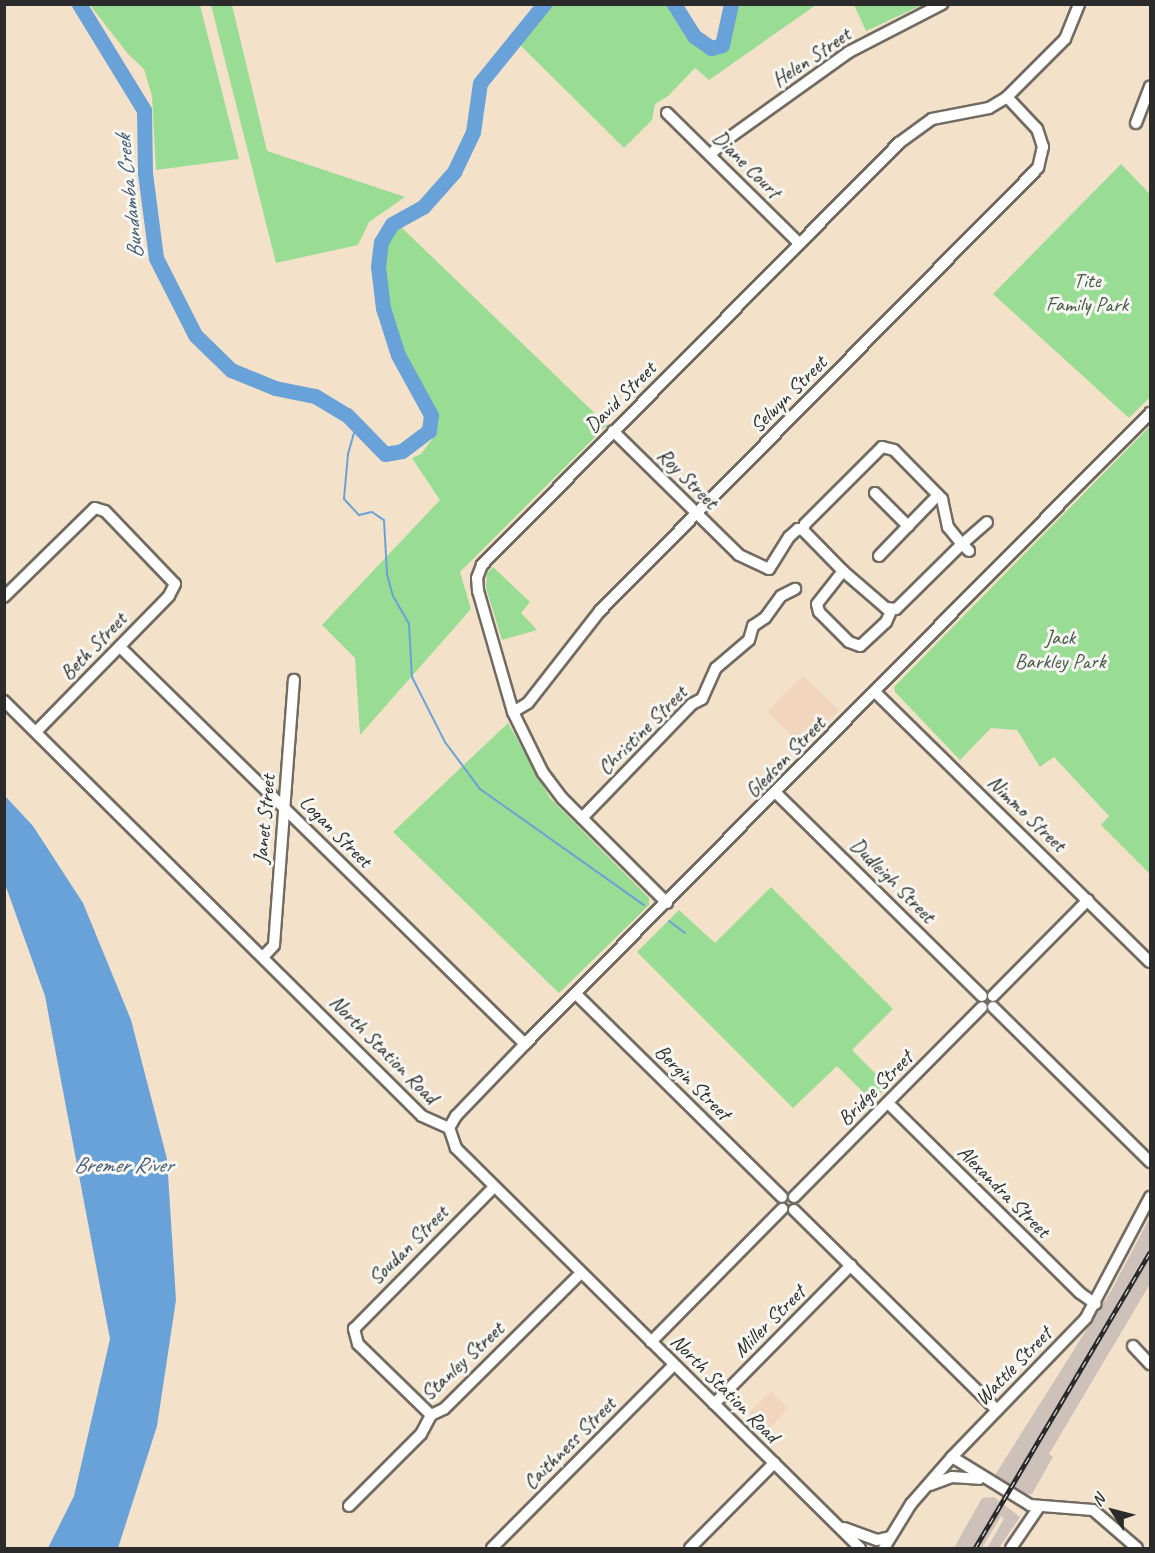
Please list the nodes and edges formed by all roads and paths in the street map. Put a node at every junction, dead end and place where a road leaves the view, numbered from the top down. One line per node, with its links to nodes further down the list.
1 (942, 4): 7 (street, Helen Street)
2 (1079, 4): 4 (street, David Street)
3 (1150, 87): 6 (street)
4 (1007, 97): 8 (street, David Street); 13 (street, Selwyn Street)
5 (668, 113): 7 (street, Diane Court)
6 (1136, 123)
7 (710, 155): 8 (street, Diane Court)
8 (799, 243): 10 (street, David Street)
9 (1150, 413): 25 (street, Gledson Street)
10 (613, 431): 13 (street, Roy Street); 27 (street, David Street)
11 (875, 493): 15 (street)
12 (938, 495): 15 (street); 16 (street); 17 (street)
13 (697, 514): 16 (street, Roy Street); 27 (street, Selwyn Street)
14 (987, 522): 17 (street)
15 (908, 526): 18 (street)
16 (803, 530): 19 (street)
17 (965, 548): 22 (street)
18 (879, 556)
19 (843, 571): 22 (street); 22 (street)
20 (795, 589): 31 (street, Christine Street)
21 (4, 597): 23 (street, Beth Street)
22 (891, 610)
23 (120, 647): 28 (street, Beth Street); 30 (street, Logan Street)
24 (294, 680): 30 (street, Janet Street)
25 (875, 692): 29 (street, Gledson Street); 32 (street, Nimmo Street)
26 (4, 701): 28 (street, North Station Road)
27 (513, 712): 31 (street, David Street)
28 (36, 732): 34 (street, North Station Road)
29 (776, 793): 33 (street, Gledson Street); 37 (street, Dudleigh Street)
30 (285, 807): 34 (street, Janet Street); 38 (street, Logan Street)
31 (582, 818): 33 (street, David Street)
32 (1088, 900): 35 (street, Nimmo Street); 37 (street, Bridge Street)
33 (667, 903): 36 (street, Gledson Street)
34 (263, 957): 40 (street, North Station Road)
35 (1150, 962)
36 (576, 994): 38 (street, Gledson Street); 43 (street, Bergin Street)
37 (988, 1001): 39 (street, Bridge Street); 41 (street, Dudleigh Street)
38 (525, 1044): 40 (street, Gledson Street)
39 (888, 1103): 44 (street, Bridge Street); 49 (street, Alexandra Street)
40 (449, 1128): 42 (street, North Station Road)
41 (1150, 1162)
42 (494, 1187): 48 (street, North Station Road); 56 (street, Soudan Street)
43 (782, 1197): 44 (street); 46 (street)
44 (794, 1197): 46 (street)
45 (1150, 1197): 49 (street, Wattle Street)
46 (788, 1210): 47 (street); 50 (street)
47 (851, 1265): 54 (street, Miller Street); 55 (street)
48 (581, 1273): 50 (street, North Station Road); 56 (street, Stanley Street)
49 (1096, 1304): 55 (street, Wattle Street)
50 (651, 1342): 53 (street, North Station Road)
51 (1133, 1346): 52 (street)
52 (1150, 1364)
53 (674, 1365): 54 (street, North Station Road); 66 (street, Caithness Street)
54 (714, 1404): 58 (street, North Station Road)
55 (997, 1410): 57 (street, Wattle Street)
56 (431, 1415): 61 (street, Stanley Street)
57 (952, 1457): 59 (street); 60 (street, Wattle Street)
58 (774, 1463): 63 (street, North Station Road); 67 (street)
59 (982, 1479): 60 (street); 62 (street)
60 (925, 1488): 64 (street, Wattle Street)
61 (349, 1506)
62 (1039, 1507): 69 (street); 70 (street)
63 (836, 1524): 64 (street); 65 (street, North Station Road)
64 (890, 1537): 68 (street, Wattle Street)
65 (858, 1547)
66 (492, 1548)
67 (690, 1548)
68 (884, 1548)
69 (1011, 1548)
70 (1137, 1548)

